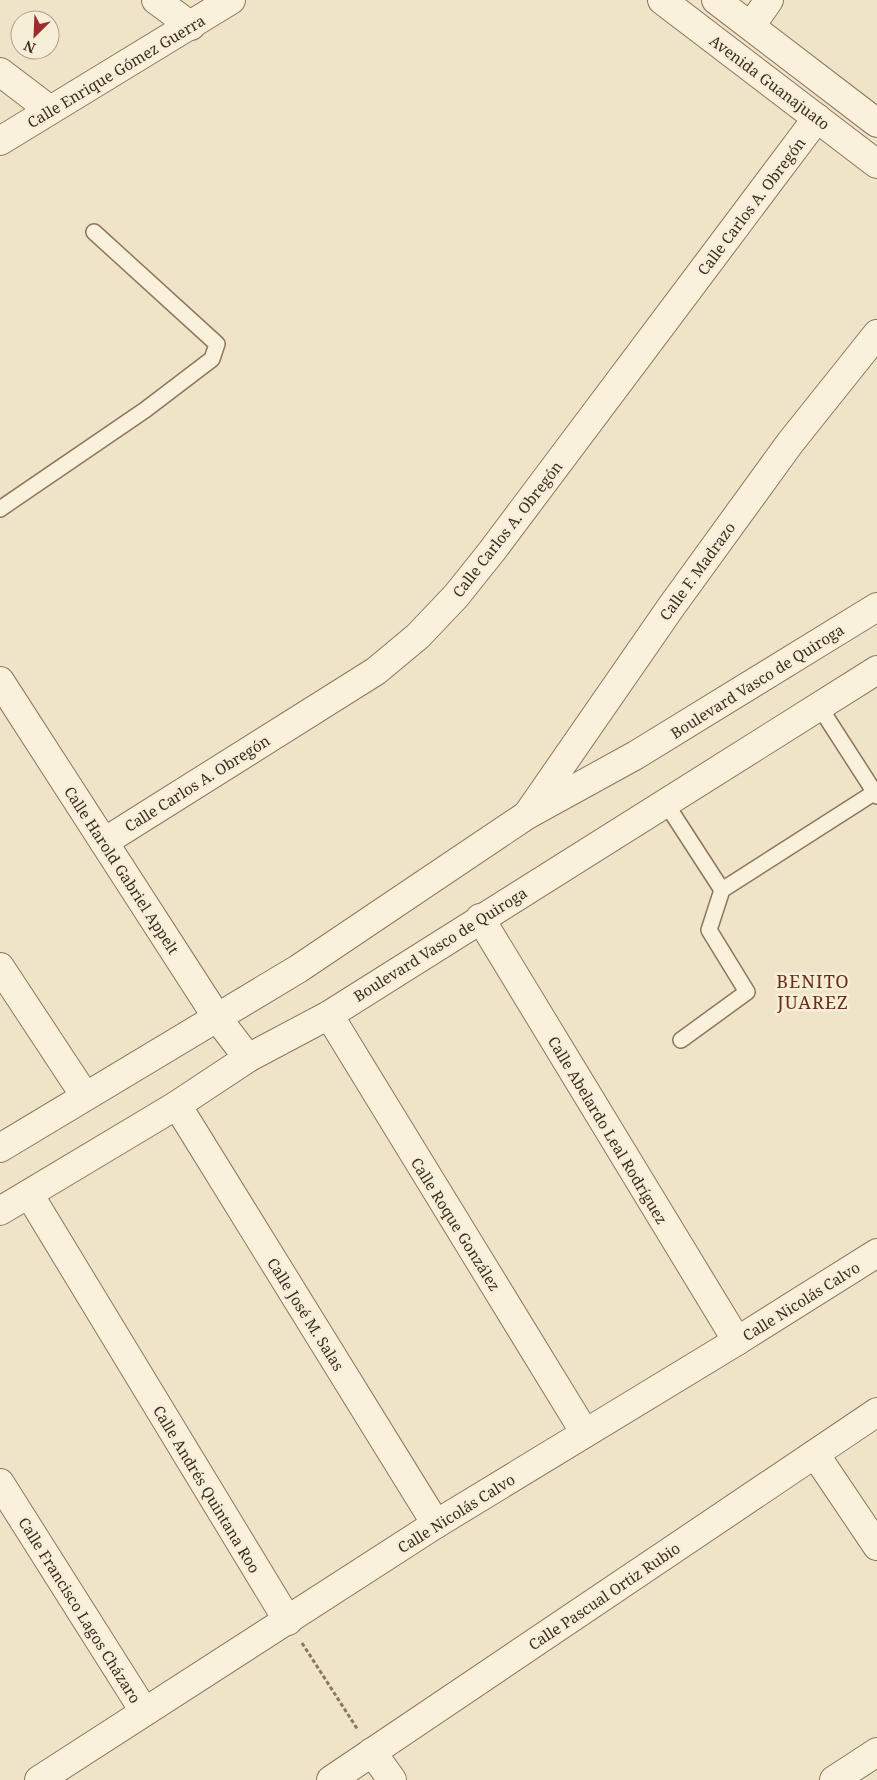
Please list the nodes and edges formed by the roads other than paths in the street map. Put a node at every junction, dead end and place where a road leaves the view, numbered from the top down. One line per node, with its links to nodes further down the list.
1 (156, 0): 6 (street)
2 (231, 0): 6 (street, Calle Enrique Gómez Guerra)
3 (662, 0): 10 (street, Avenida Guanajuato)
4 (716, 0): 7 (street)
5 (769, 0): 7 (street)
6 (191, 26): 9 (street, Calle Enrique Gómez Guerra)
7 (751, 26): 11 (street)
8 (0, 72): 9 (street)
9 (50, 110): 12 (street, Calle Enrique Gómez Guerra)
10 (817, 118): 13 (street, Avenida Guanajuato); 24 (street, Calle Carlos A. Obregón)
11 (877, 123)
12 (0, 141)
13 (877, 164)
14 (94, 232): 16 (lane)
15 (877, 334): 23 (street, Calle F. Madrazo)
16 (0, 509)
17 (877, 607): 23 (street, Boulevard Vasco de Quiroga)
18 (877, 670): 20 (street, Boulevard Vasco de Quiroga)
19 (0, 680): 24 (street, Calle Harold Gabriel Appelt)
20 (819, 706): 21 (lane); 22 (street, Boulevard Vasco de Quiroga)
21 (876, 794): 25 (lane)
22 (665, 802): 25 (lane); 26 (street, Boulevard Vasco de Quiroga)
23 (526, 815): 29 (street, Boulevard Vasco de Quiroga)
24 (104, 842): 29 (street, Calle Harold Gabriel Appelt)
25 (722, 890): 30 (lane)
26 (480, 918): 28 (street, Boulevard Vasco de Quiroga); 38 (street, Calle Abelardo Leal Rodríguez)
27 (0, 967): 32 (street)
28 (329, 1015): 31 (street, Boulevard Vasco de Quiroga); 40 (street, Calle Roque González)
29 (218, 1019): 31 (street, Calle Harold Gabriel Appelt); 32 (street, Boulevard Vasco de Quiroga)
30 (681, 1040)
31 (248, 1058): 33 (street, Boulevard Vasco de Quiroga)
32 (85, 1096): 34 (street, Boulevard Vasco de Quiroga)
33 (176, 1105): 35 (street, Boulevard Vasco de Quiroga); 43 (street, Calle José M. Salas)
34 (0, 1148)
35 (29, 1194): 36 (street, Boulevard Vasco de Quiroga); 45 (street, Calle Andrés Quintana Roo)
36 (0, 1212)
37 (877, 1253): 38 (street, Calle Nicolás Calvo)
38 (737, 1341): 40 (street, Calle Nicolás Calvo)
39 (877, 1412): 41 (street, Calle Pascual Ortiz Rubio)
40 (585, 1433): 43 (street, Calle Nicolás Calvo)
41 (815, 1454): 44 (street); 47 (street, Calle Pascual Ortiz Rubio)
42 (0, 1483): 46 (street, Calle Francisco Lagos Cházaro)
43 (436, 1524): 45 (street, Calle Nicolás Calvo)
44 (877, 1546)
45 (288, 1621): 46 (street, Calle Nicolás Calvo)
46 (144, 1711): 49 (street, Calle Nicolás Calvo)
47 (372, 1752): 50 (street, Calle Pascual Ortiz Rubio); 51 (street)
48 (877, 1752): 52 (street)
49 (39, 1780)
50 (331, 1780)
51 (392, 1780)
52 (834, 1780)

